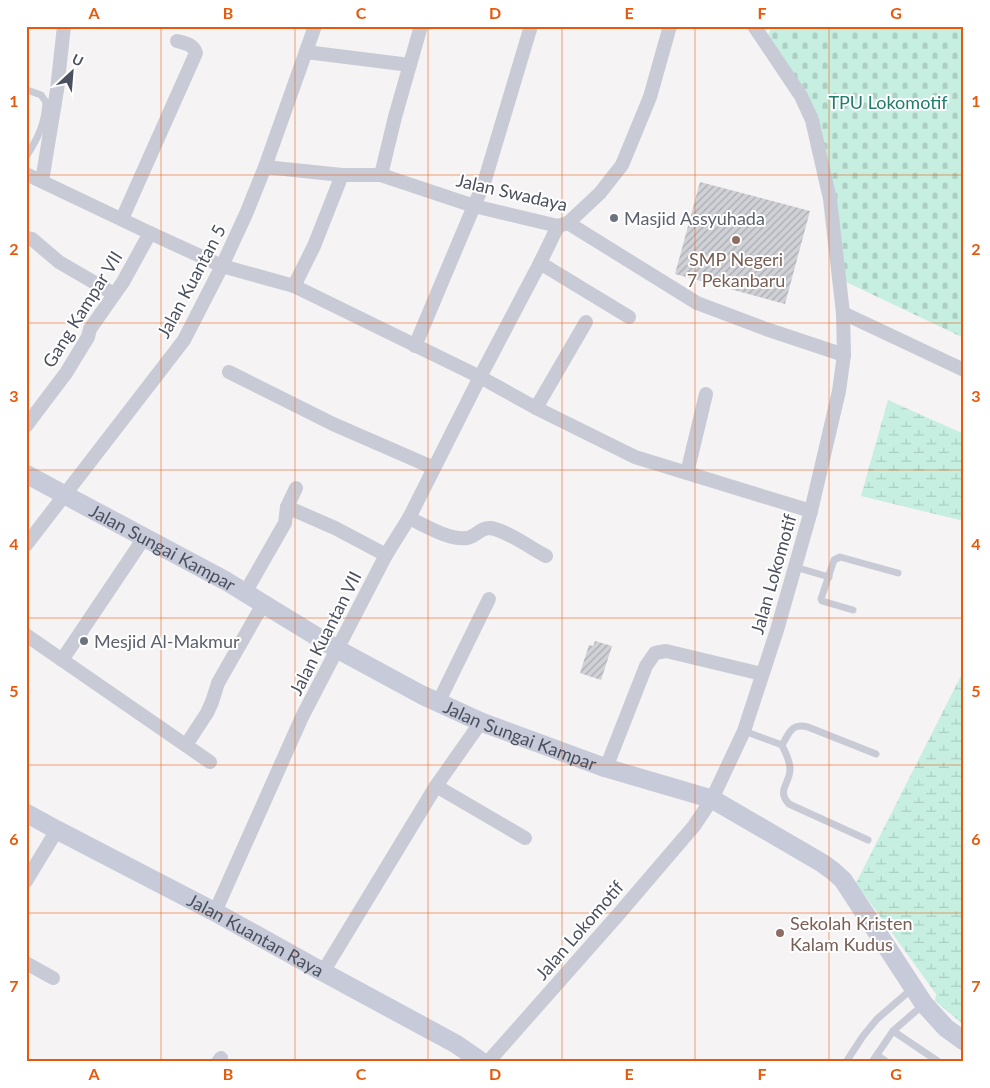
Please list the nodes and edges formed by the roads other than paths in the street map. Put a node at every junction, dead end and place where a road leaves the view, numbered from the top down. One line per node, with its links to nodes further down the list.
1 (64, 26): 16 (street)
2 (315, 26): 8 (street, Jalan Kuantan 5)
3 (421, 26): 9 (street)
4 (532, 26): 17 (street)
5 (670, 26): 19 (street)
6 (754, 26): 26 (street, Jalan Lokomotif)
7 (177, 41): 18 (street)
8 (306, 52): 9 (street); 12 (street, Jalan Kuantan 5)
9 (410, 64): 15 (street)
10 (30, 91): 11 (lane)
11 (26, 157)
12 (265, 167): 14 (street, Jalan Swadaya); 23 (street, Jalan Kuantan 5)
13 (26, 174): 16 (street)
14 (342, 175): 15 (street, Jalan Swadaya); 24 (street)
15 (382, 175): 17 (street, Jalan Swadaya)
16 (42, 181): 18 (street)
17 (474, 206): 19 (street, Jalan Swadaya); 29 (street)
18 (122, 219): 20 (street)
19 (563, 224): 22 (street, Jalan Kuantan VII); 30 (street, Jalan Swadaya)
20 (150, 234): 23 (street); 25 (street, Gang Kampar VII)
21 (26, 238): 25 (street)
22 (540, 263): 27 (street); 33 (street, Jalan Kuantan VII)
23 (222, 266): 24 (street); 41 (street, Jalan Kuantan 5)
24 (294, 286): 29 (street)
25 (114, 294): 36 (street, Gang Kampar VII)
26 (843, 313): 30 (street, Jalan Lokomotif); 31 (street)
27 (629, 317)
28 (586, 322): 35 (street)
29 (415, 346): 33 (street)
30 (844, 355): 43 (street, Jalan Lokomotif)
31 (964, 370)
32 (229, 372): 37 (street)
33 (480, 377): 35 (street); 37 (street, Jalan Kuantan VII)
34 (706, 394): 38 (street)
35 (536, 408): 38 (street)
36 (26, 426)
37 (434, 468): 44 (street, Jalan Kuantan VII)
38 (687, 473): 43 (street)
39 (26, 474): 41 (street, Jalan Sungai Kampar)
40 (296, 488): 42 (street)
41 (65, 496): 45 (street, Jalan Sungai Kampar); 46 (street, Jalan Kuantan 5)
42 (287, 507): 47 (street); 52 (street)
43 (811, 511): 49 (street, Jalan Lokomotif)
44 (409, 518): 47 (street, Jalan Kuantan VII); 48 (street)
45 (144, 538): 52 (street, Jalan Sungai Kampar); 58 (street)
46 (26, 545)
47 (386, 555): 57 (street, Jalan Kuantan VII)
48 (546, 556)
49 (795, 567): 51 (lane); 59 (street, Jalan Lokomotif)
50 (898, 573): 51 (lane)
51 (830, 577): 55 (lane)
52 (245, 593): 54 (street, Jalan Sungai Kampar)
53 (489, 599): 60 (street)
54 (263, 604): 57 (street, Jalan Sungai Kampar); 63 (street)
55 (853, 610)
56 (26, 635): 58 (street)
57 (337, 649): 60 (street, Jalan Sungai Kampar); 75 (street, Jalan Kuantan VII)
58 (62, 660): 63 (street)
59 (762, 674): 62 (street, Jalan Lokomotif); 67 (street)
60 (438, 703): 61 (street, Jalan Sungai Kampar)
61 (481, 722): 67 (street, Jalan Sungai Kampar); 68 (street)
62 (744, 731): 64 (lane); 69 (street, Jalan Lokomotif)
63 (186, 745): 66 (street)
64 (782, 745): 65 (lane); 73 (lane)
65 (876, 754)
66 (210, 762)
67 (606, 768): 69 (street, Jalan Sungai Kampar)
68 (436, 786): 72 (street); 77 (street)
69 (712, 799): 79 (street, Jalan Sungai Kampar); 85 (street, Jalan Lokomotif)
70 (26, 813): 71 (street, Jalan Kuantan Raya)
71 (57, 830): 74 (street); 75 (street, Jalan Kuantan Raya)
72 (525, 838)
73 (868, 840)
74 (26, 881)
75 (215, 912): 77 (street, Jalan Kuantan Raya)
76 (26, 963): 78 (street)
77 (323, 972): 84 (street, Jalan Kuantan Raya)
78 (53, 978)
79 (913, 988): 80 (street, Jalan Sungai Kampar); 86 (lane)
80 (924, 1004): 81 (lane); 82 (street, Jalan Sungai Kampar)
81 (893, 1031): 83 (lane); 89 (lane)
82 (964, 1040)
83 (877, 1055): 87 (lane); 88 (lane)
84 (482, 1062)
85 (488, 1062)
86 (846, 1062)
87 (872, 1062)
88 (887, 1062)
89 (939, 1062)

